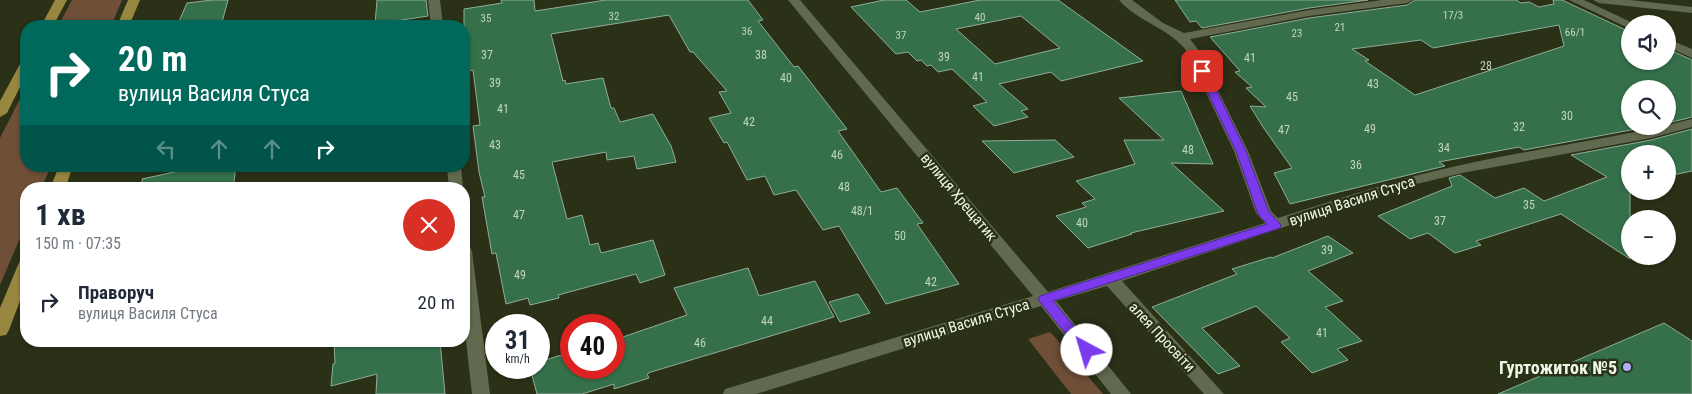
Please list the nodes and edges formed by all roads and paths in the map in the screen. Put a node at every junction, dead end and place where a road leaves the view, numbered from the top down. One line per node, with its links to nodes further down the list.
1 (61, 0): 10 (main road)
2 (134, 0): 11 (main road)
3 (434, 0): 12 (street)
4 (794, 0): 23 (street, вулиця Хрещатик)
5 (1124, 0): 14 (street)
6 (1407, 0): 14 (street)
7 (1575, 0): 13 (street)
8 (1599, 0): 9 (street)
9 (1692, 10)
10 (50, 20)
11 (126, 20)
12 (436, 20)
13 (1621, 21)
14 (1182, 38): 20 (street)
15 (1676, 46): 16 (street)
16 (1692, 54)
17 (20, 75): 18 (main road)
18 (0, 112)
19 (1692, 123): 20 (street, вулиця Василя Стуса)
20 (1276, 225): 21 (street, вулиця Василя Стуса)
21 (1110, 279): 23 (street, вулиця Василя Стуса); 29 (street, алея Просвіти)
22 (20, 280): 25 (main road)
23 (1045, 299): 27 (street, вулиця Василя Стуса); 28 (street, вулиця Хрещатик)
24 (470, 302): 26 (street)
25 (0, 330)
26 (481, 394)
27 (732, 394)
28 (1122, 394)
29 (1215, 394)

